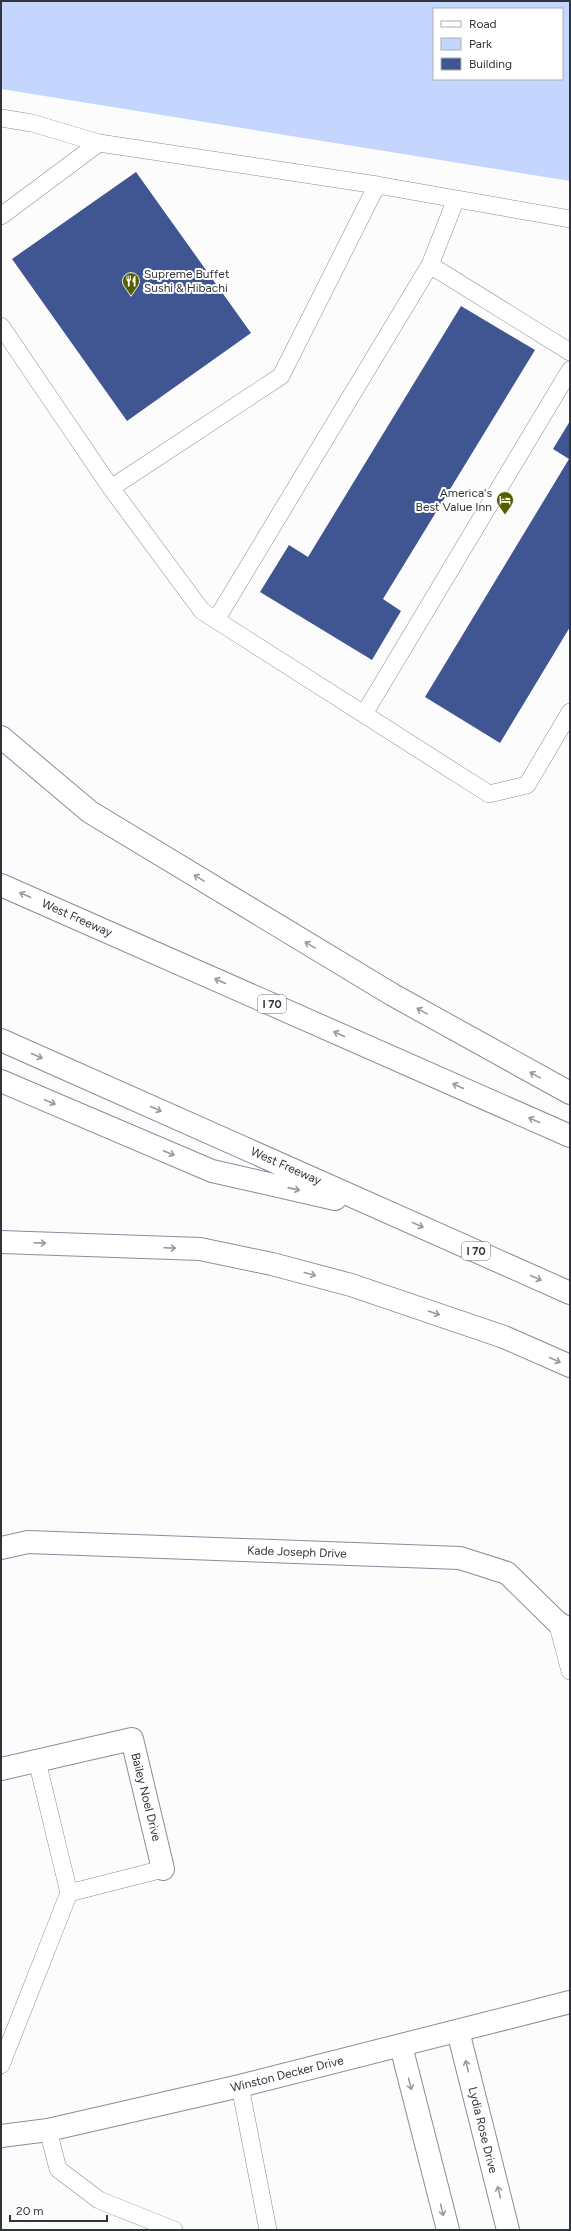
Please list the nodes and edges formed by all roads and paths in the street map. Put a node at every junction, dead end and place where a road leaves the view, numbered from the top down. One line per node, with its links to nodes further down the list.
1 (1, 118): 2 (lane)
2 (99, 143): 3 (lane); 5 (lane)
3 (377, 185): 4 (lane); 11 (lane)
4 (456, 199): 6 (lane); 7 (lane)
5 (1, 216)
6 (570, 219)
7 (430, 265): 9 (lane); 12 (lane)
8 (1, 326): 11 (lane)
9 (570, 352)
10 (570, 370): 14 (lane)
11 (111, 488): 12 (lane)
12 (216, 620): 14 (lane)
13 (570, 712): 14 (lane)
14 (364, 714)
15 (1, 737): 19 (main road, one-way to 15)
16 (1, 885): 20 (main road, West Freeway / I 70, one-way to 16)
17 (1, 1040): 21 (main road, West Freeway / I 70, one-way to 21)
18 (1, 1082): 21 (main road, one-way to 21)
19 (570, 1093)
20 (570, 1136)
21 (382, 1209): 23 (main road, West Freeway / I 70, one-way to 23)
22 (1, 1242): 24 (main road, one-way to 24)
23 (570, 1293)
24 (570, 1366)
25 (1, 1548): 26 (main road, Kade Joseph Drive)
26 (563, 1626): 27 (lane)
27 (570, 1671)
28 (37, 1761): 29 (main road, Bailey Noel Drive); 30 (main road, Bailey Noel Drive); 31 (lane)
29 (1, 1769)
30 (163, 1869): 31 (lane)
31 (69, 1893): 35 (lane)
32 (570, 2002): 33 (main road, Winston Decker Drive)
33 (458, 2031): 34 (main road, Winston Decker Drive); 42 (main road, Lydia Rose Drive, one-way to 33)
34 (401, 2046): 36 (main road, Winston Decker Drive); 41 (main road, one-way to 41)
35 (1, 2065)
36 (240, 2086): 37 (main road, Winston Decker Drive); 40 (lane)
37 (48, 2130): 38 (main road, Winston Decker Drive); 39 (lane)
38 (1, 2136)
39 (174, 2230)
40 (268, 2230)
41 (448, 2230)
42 (508, 2230)

